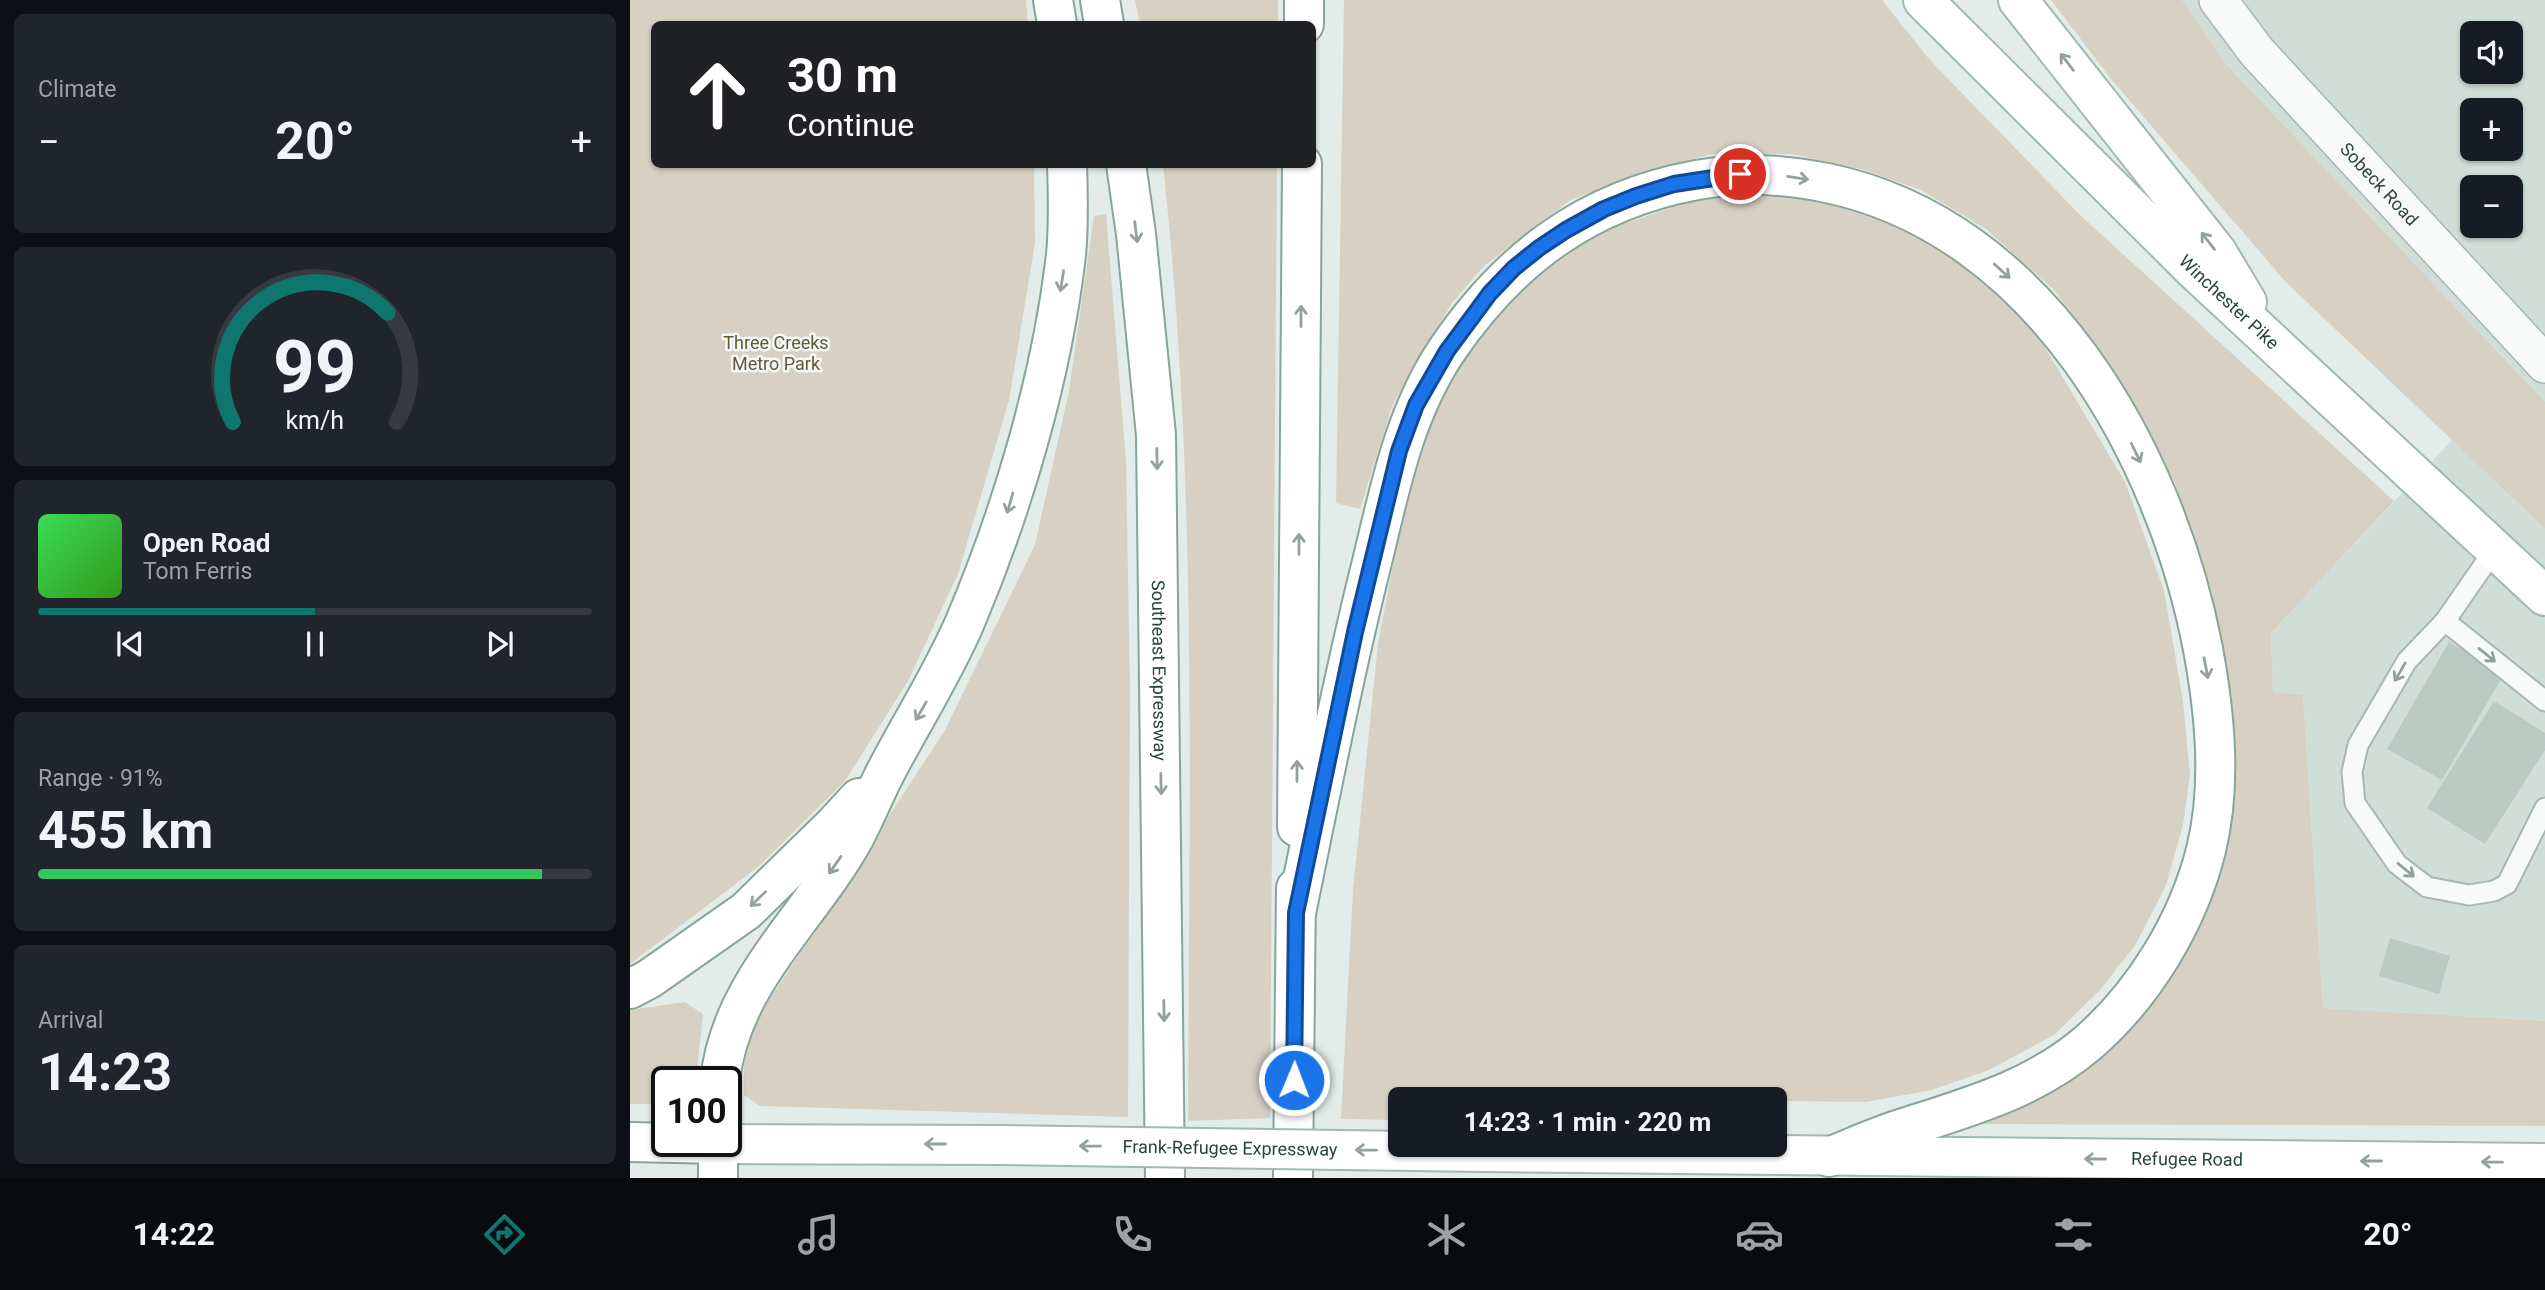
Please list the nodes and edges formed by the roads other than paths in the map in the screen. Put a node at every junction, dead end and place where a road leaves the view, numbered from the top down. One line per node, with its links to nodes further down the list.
1 (1053, 0): 7 (main road)
2 (1100, 0): 8 (main road)
3 (1304, 0): 9 (main road)
4 (1923, 0): 13 (main road, Winchester Pike)
5 (2018, 0): 13 (main road, one-way to 5)
6 (2218, 0): 14 (street, Sobeck Road)
7 (1056, 21)
8 (1104, 21)
9 (1304, 21)
10 (1067, 168): 19 (main road, one-way to 19)
11 (1127, 168): 29 (main road, Southeast Expressway, one-way to 29)
12 (1303, 168): 21 (main road, one-way to 12)
13 (2270, 340): 15 (main road, Winchester Pike)
14 (2545, 364)
15 (2495, 549): 16 (main road, Winchester Pike); 17 (lane)
16 (2545, 596)
17 (2445, 621): 18 (lane, one-way to 18); 20 (lane, one-way to 20)
18 (2545, 701)
19 (891, 762): 22 (main road, one-way to 22); 23 (main road, one-way to 23)
20 (2545, 808)
21 (1296, 913): 27 (main road, one-way to 27); 30 (main road)
22 (630, 989)
23 (723, 1066)
24 (630, 1142): 25 (main road, Frank-Refugee Expressway)
25 (651, 1145)
26 (742, 1153): 27 (main road, Frank-Refugee Expressway, one-way to 26, bridge)
27 (1829, 1157): 28 (main road, Refugee Road, one-way to 27)
28 (2545, 1163)
29 (1165, 1178)
30 (1293, 1178)

